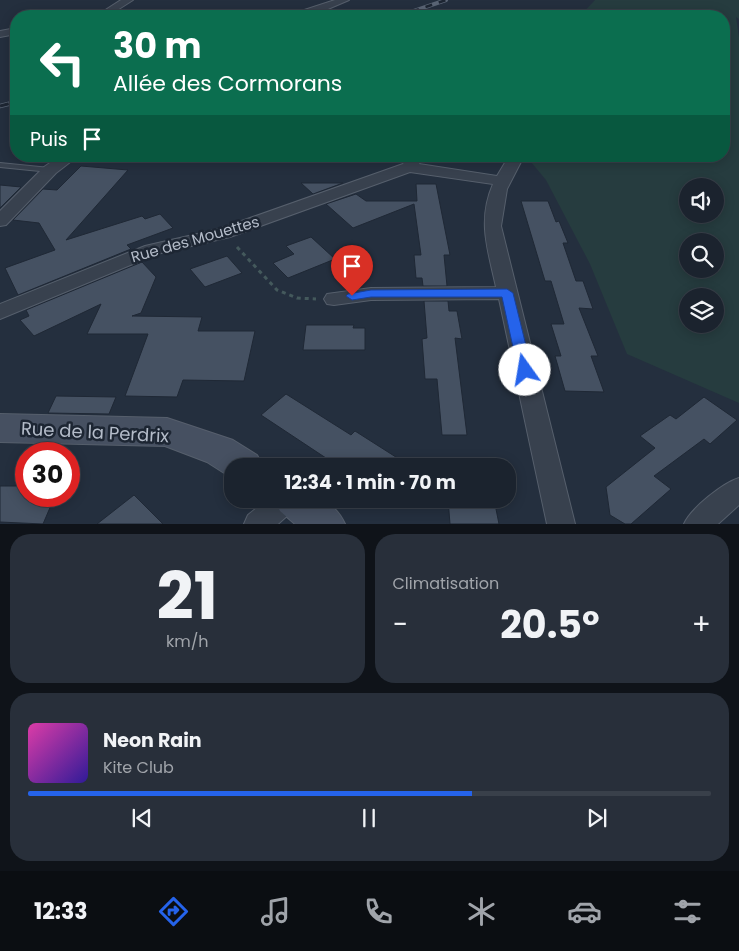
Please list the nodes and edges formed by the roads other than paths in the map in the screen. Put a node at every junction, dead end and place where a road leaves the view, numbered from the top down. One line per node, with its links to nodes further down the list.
1 (128, 0): 4 (street)
2 (329, 0): 3 (street)
3 (342, 1): 5 (street)
4 (111, 10)
5 (320, 10)
6 (62, 162): 10 (street)
7 (413, 162): 11 (street); 15 (street, Rue des Mouettes)
8 (513, 162): 11 (street)
9 (0, 165): 10 (lane)
10 (50, 170): 12 (street)
11 (502, 180): 13 (street)
12 (0, 221)
13 (507, 293): 14 (street); 23 (street)
14 (334, 299)
15 (0, 312)
16 (0, 428): 17 (street, Rue de la Perdrix)
17 (231, 458)
18 (739, 489): 24 (street)
19 (277, 508): 21 (street)
20 (305, 508): 22 (street)
21 (258, 524)
22 (325, 524)
23 (561, 524)
24 (698, 524)

